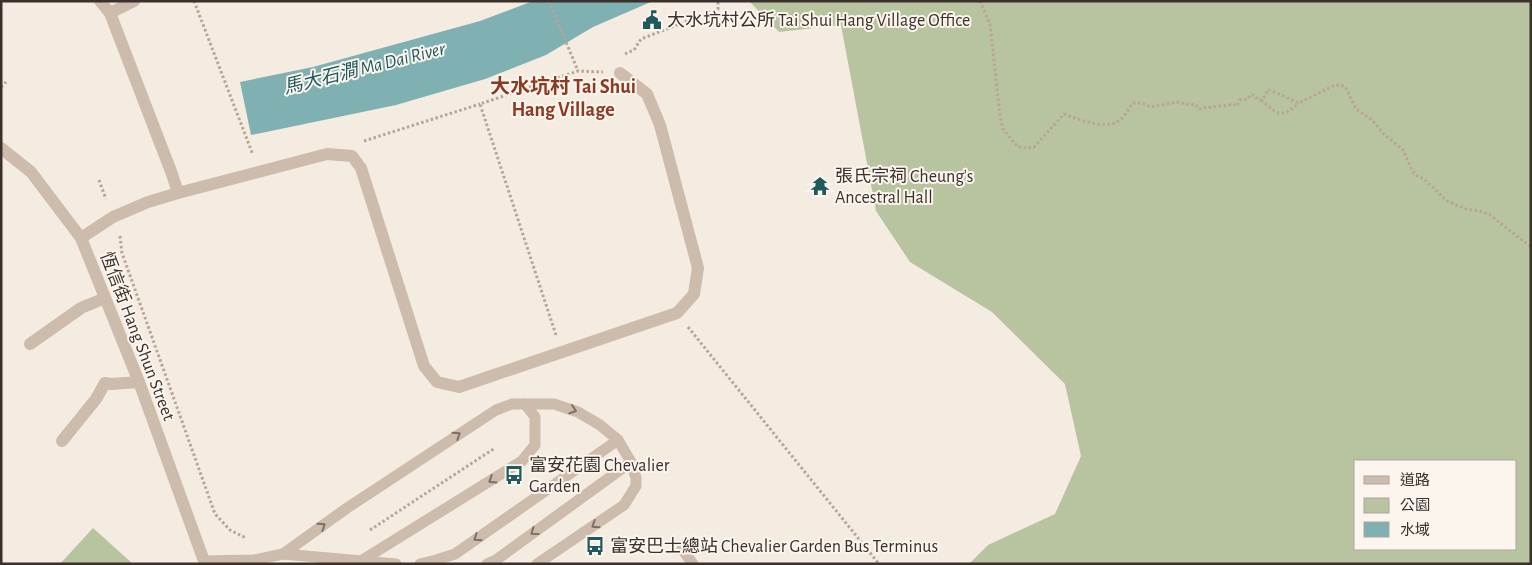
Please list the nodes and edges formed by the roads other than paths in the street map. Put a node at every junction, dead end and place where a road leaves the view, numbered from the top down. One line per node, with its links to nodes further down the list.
1 (100, 1): 3 (street)
2 (134, 1): 3 (street)
3 (110, 13): 6 (street)
4 (620, 73): 6 (street)
5 (1, 148): 7 (street, 恆信街 Hang Shun Street)
6 (178, 193): 7 (street)
7 (81, 238): 8 (street, 恆信街 Hang Shun Street)
8 (105, 298): 9 (street); 10 (street, 恆信街 Hang Shun Street)
9 (30, 344)
10 (139, 382): 13 (street); 18 (street, 恆信街 Hang Shun Street)
11 (525, 404): 12 (lane, one-way to 12); 16 (lane, one-way to 11); 17 (lane, one-way to 17)
12 (618, 440): 14 (lane); 20 (lane, one-way to 20)
13 (62, 441)
14 (631, 462): 21 (lane, one-way to 21); 22 (lane, one-way to 22)
15 (682, 549): 23 (lane)
16 (282, 554): 17 (lane); 18 (lane)
17 (361, 561): 19 (lane)
18 (204, 562)
19 (396, 564)
20 (420, 564)
21 (487, 564)
22 (537, 564)
23 (693, 564)

